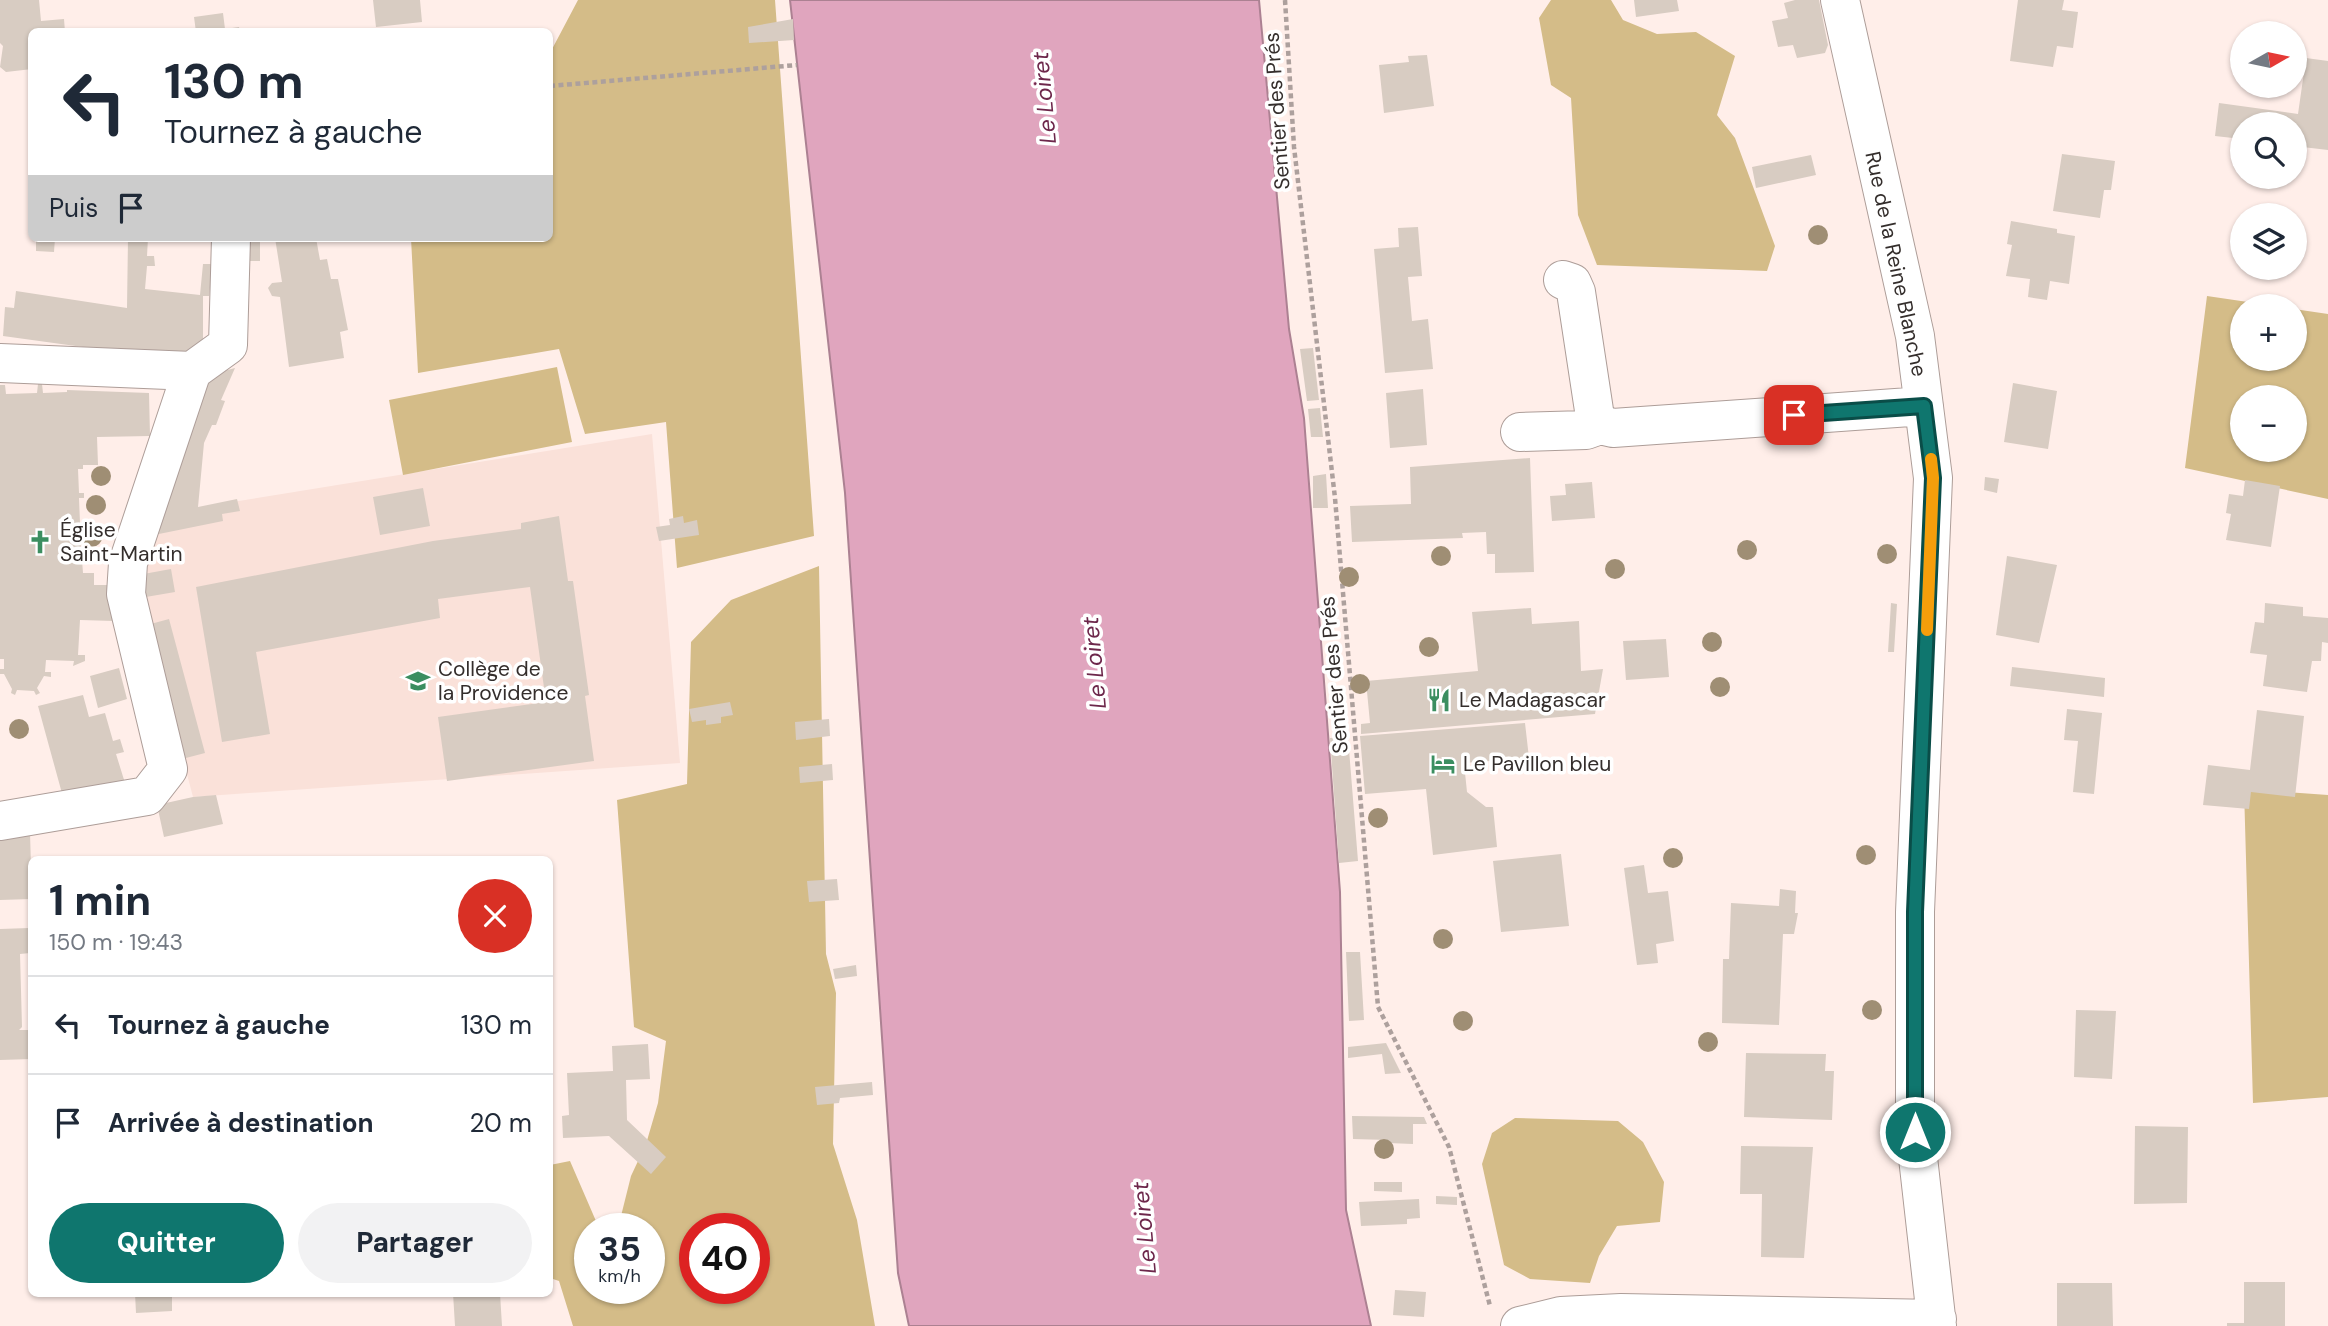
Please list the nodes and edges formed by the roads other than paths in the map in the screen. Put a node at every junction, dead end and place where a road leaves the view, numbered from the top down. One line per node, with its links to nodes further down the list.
1 (1840, 0): 6 (street, Rue de la Reine Blanche)
2 (231, 242): 5 (street)
3 (1563, 280): 7 (street)
4 (0, 363): 5 (street)
5 (191, 371): 9 (street)
6 (1924, 406): 7 (street); 11 (street, Rue de la Reine Blanche)
7 (1600, 425): 8 (street)
8 (1520, 432)
9 (0, 821)
10 (1507, 1321): 11 (street)
11 (1937, 1323)

